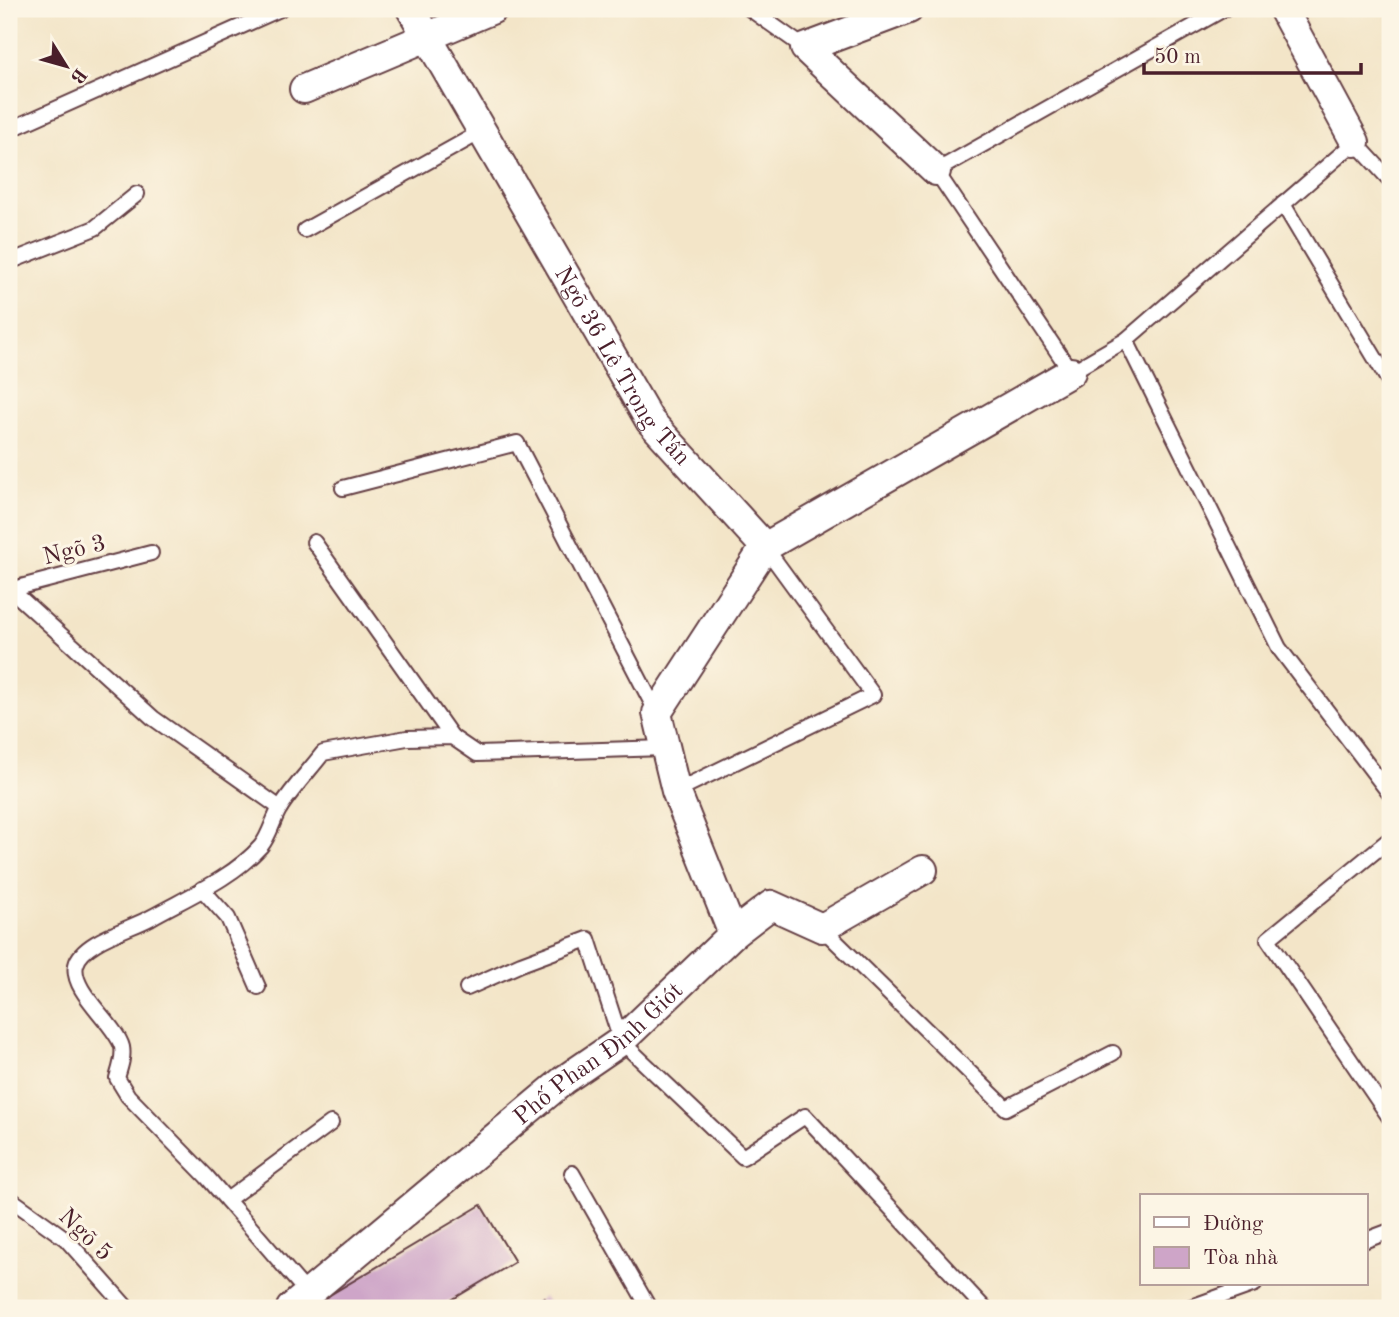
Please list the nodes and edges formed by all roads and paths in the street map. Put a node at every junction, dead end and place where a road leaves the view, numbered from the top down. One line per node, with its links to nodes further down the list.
1 (280, 9): 11 (lane)
2 (411, 9): 8 (street, Ngõ 36 Lê Trọng Tấn)
3 (493, 9): 8 (street)
4 (750, 9): 9 (lane)
5 (909, 9): 9 (street)
6 (1224, 9): 14 (lane)
7 (1283, 9): 13 (street)
8 (425, 36): 10 (street); 12 (street, Ngõ 36 Lê Trọng Tấn)
9 (804, 48): 14 (street)
10 (304, 89)
11 (9, 130)
12 (481, 132): 18 (lane); 25 (street, Ngõ 36 Lê Trọng Tấn)
13 (1354, 142): 15 (lane); 17 (lane)
14 (936, 171): 21 (lane)
15 (1390, 180)
16 (137, 194): 19 (lane)
17 (1283, 204): 20 (lane); 22 (lane)
18 (305, 230)
19 (9, 262)
20 (1126, 340): 21 (lane); 32 (lane)
21 (1071, 372): 25 (street)
22 (1390, 383)
23 (343, 488): 28 (lane)
24 (314, 542): 29 (lane)
25 (765, 547): 28 (street); 31 (lane, Ngõ 36 Lê Trọng Tấn)
26 (151, 553): 27 (lane, Ngõ 3)
27 (9, 589): 33 (lane)
28 (657, 713): 30 (street)
29 (452, 737): 30 (lane); 33 (lane)
30 (665, 748): 31 (street)
31 (676, 791): 38 (street)
32 (1390, 794)
33 (280, 808): 36 (lane)
34 (1390, 838): 43 (lane)
35 (923, 870): 37 (street)
36 (202, 889): 39 (lane); 47 (lane)
37 (822, 928): 38 (street, Phố Phan Đình Giót); 42 (lane)
38 (733, 934): 41 (street, Phố Phan Đình Giót)
39 (258, 986)
40 (467, 988): 41 (lane)
41 (621, 1041): 51 (street, Phố Phan Đình Giót); 54 (lane)
42 (1113, 1054)
43 (1390, 1118)
44 (331, 1123): 47 (lane)
45 (572, 1173): 53 (lane)
46 (9, 1198): 52 (lane, Ngõ 5)
47 (227, 1200): 51 (lane)
48 (1390, 1231): 49 (lane)
49 (1368, 1239)
50 (1249, 1286): 55 (lane)
51 (299, 1301)
52 (127, 1308)
53 (649, 1308)
54 (984, 1308)
55 (1188, 1308)

